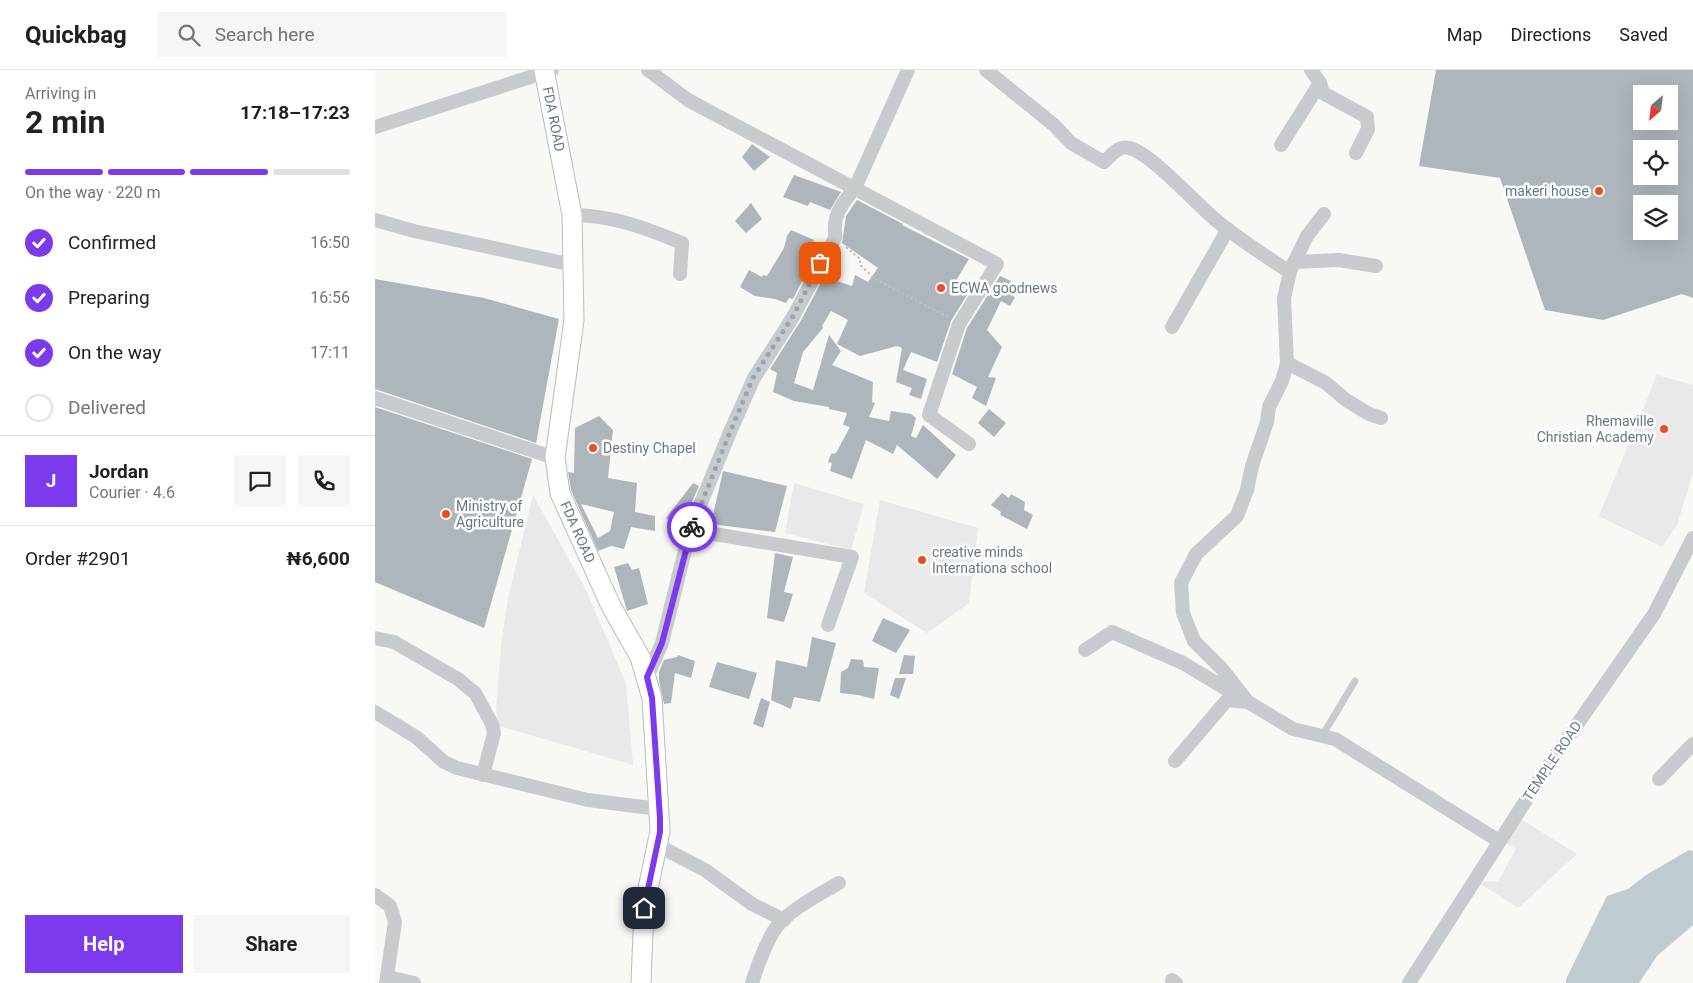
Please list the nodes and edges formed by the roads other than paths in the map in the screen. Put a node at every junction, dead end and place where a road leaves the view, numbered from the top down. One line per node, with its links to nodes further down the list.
1 (649, 70): 10 (street)
2 (908, 70): 10 (street)
3 (987, 70): 14 (street)
4 (1311, 70): 6 (street)
5 (547, 71): 7 (street); 12 (street, FDA ROAD)
6 (1319, 83): 8 (street); 9 (street)
7 (375, 127)
8 (1281, 146)
9 (1356, 153)
10 (855, 188): 23 (street); 25 (street)
11 (1324, 214): 17 (street)
12 (572, 215): 15 (street, FDA ROAD); 18 (street)
13 (375, 220): 15 (street)
14 (1228, 230): 17 (street); 19 (street)
15 (573, 265): 24 (street, FDA ROAD)
16 (1376, 266): 17 (street)
17 (1292, 267): 20 (street)
18 (680, 274)
19 (1173, 327)
20 (1287, 363): 22 (street); 32 (street)
21 (375, 398): 24 (street)
22 (1381, 418)
23 (969, 444)
24 (555, 458): 30 (street, FDA ROAD)
25 (691, 530): 27 (street); 30 (street)
26 (1693, 538): 40 (street, TEMPLE ROAD)
27 (828, 625)
28 (375, 638): 37 (street)
29 (1085, 650): 32 (street)
30 (647, 677): 39 (street, FDA ROAD)
31 (1355, 681): 34 (lane)
32 (1248, 702): 34 (street); 36 (street)
33 (375, 712): 37 (street)
34 (1321, 736): 40 (street)
35 (1693, 744): 38 (street)
36 (1175, 762)
37 (483, 775): 39 (street)
38 (1659, 779)
39 (659, 809): 41 (street, FDA ROAD)
40 (1499, 841): 49 (street, TEMPLE ROAD)
41 (657, 845): 44 (street); 47 (street, FDA ROAD)
42 (839, 883): 44 (street)
43 (375, 895): 45 (street)
44 (784, 920): 48 (street)
45 (387, 980): 46 (street)
46 (413, 983)
47 (641, 983)
48 (752, 983)
49 (1409, 983)

